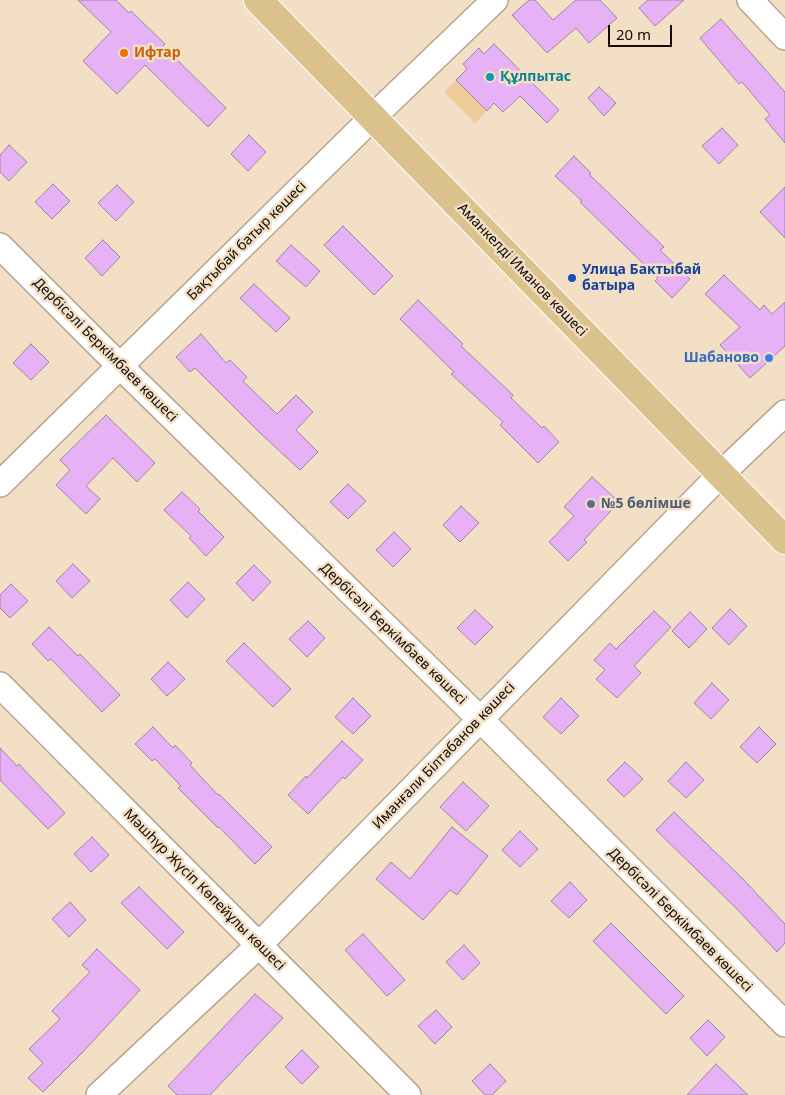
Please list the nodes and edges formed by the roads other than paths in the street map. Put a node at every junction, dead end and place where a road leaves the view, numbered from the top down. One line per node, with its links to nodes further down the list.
1 (258, 0): 5 (main road, Аманкелді Иманов көшесі)
2 (495, 0): 5 (street, Бақтыбай батыр көшесі)
3 (750, 0): 4 (street)
4 (785, 37)
5 (373, 117): 7 (street, Бақтыбай батыр көшесі); 9 (main road, Аманкелді Иманов көшесі)
6 (0, 246): 7 (street, Дербісәлі Беркімбаев көшесі)
7 (120, 366): 10 (street, Бақтыбай батыр көшесі); 13 (street, Дербісәлі Беркімбаев көшесі)
8 (785, 413): 9 (street, Иманғали Білтабанов көшесі)
9 (720, 474): 11 (main road, Аманкелді Иманов көшесі); 13 (street, Иманғали Білтабанов көшесі)
10 (0, 484)
11 (785, 540)
12 (0, 685): 14 (street, Мәшһүр Жүсіп Көпейұлы көшесі)
13 (480, 719): 14 (street, Иманғали Білтабанов көшесі); 15 (street, Дербісәлі Беркімбаев көшесі)
14 (259, 945): 16 (street, Иманғали Білтабанов көшесі); 17 (street, Мәшһүр Жүсіп Көпейұлы көшесі)
15 (785, 1024)
16 (99, 1095)
17 (408, 1095)

